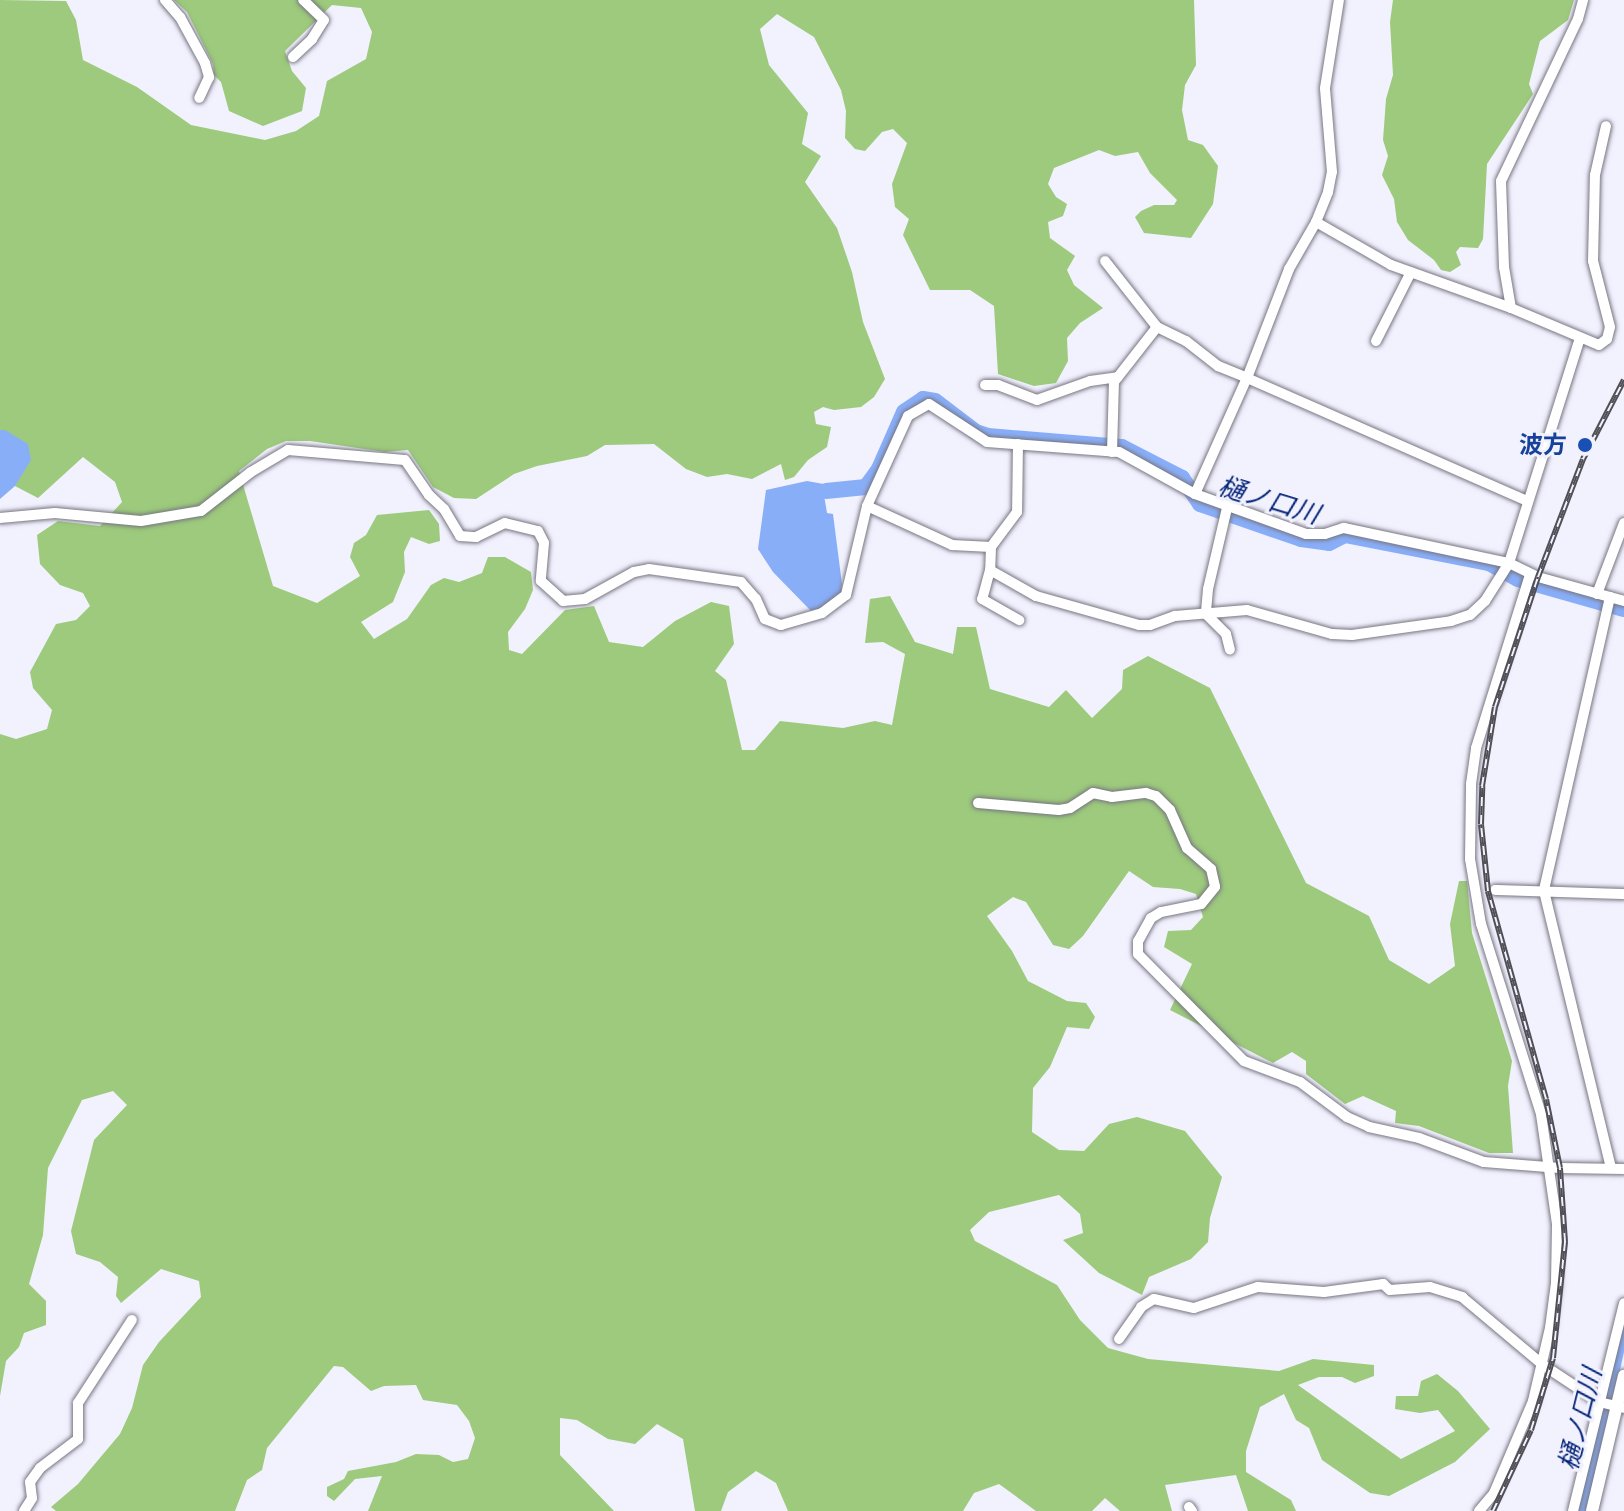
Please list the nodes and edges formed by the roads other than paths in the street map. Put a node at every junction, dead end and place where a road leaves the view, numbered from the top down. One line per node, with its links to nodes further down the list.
1 (165, 0): 6 (street)
2 (303, 0): 5 (street)
3 (1339, 0): 8 (street)
4 (1583, 0): 11 (street)
5 (293, 57)
6 (199, 98)
7 (1606, 126): 13 (street)
8 (1316, 222): 10 (street); 16 (street)
9 (1105, 261): 12 (street)
10 (1411, 272): 11 (street); 14 (street)
11 (1511, 308): 13 (street)
12 (1157, 327): 15 (street); 16 (street)
13 (1580, 338): 21 (street)
14 (1376, 341)
15 (1118, 377): 17 (street); 19 (street)
16 (1247, 378): 20 (street); 21 (street)
17 (985, 385)
18 (1018, 444): 19 (street); 22 (street); 26 (street)
19 (1112, 452): 20 (street)
20 (1195, 494): 23 (street)
21 (1527, 501): 27 (street)
22 (867, 506): 24 (street); 26 (street)
23 (1227, 508): 27 (street); 33 (street)
24 (0, 518)
25 (1624, 523): 30 (street)
26 (991, 547): 28 (street)
27 (1509, 563): 29 (street); 33 (street)
28 (990, 570): 33 (street); 34 (street)
29 (1530, 575): 30 (street); 40 (street)
30 (1597, 594): 31 (street)
31 (1610, 597): 32 (street); 38 (street)
32 (1624, 601)
33 (1206, 614): 35 (street)
34 (1019, 620)
35 (1230, 650)
36 (978, 803): 40 (street)
37 (1495, 890): 38 (street)
38 (1544, 891): 39 (street); 41 (street)
39 (1624, 894)
40 (1548, 1167): 41 (street); 46 (street)
41 (1611, 1168): 42 (street)
42 (1624, 1169)
43 (1624, 1303): 48 (street)
44 (132, 1320): 50 (street)
45 (1119, 1339): 46 (street)
46 (1543, 1365): 48 (street); 51 (street)
47 (1624, 1376): 49 (main road)
48 (1599, 1402): 49 (street); 52 (street)
49 (1620, 1408): 53 (main road)
50 (24, 1511)
51 (1479, 1511)
52 (1573, 1511)
53 (1592, 1511)

